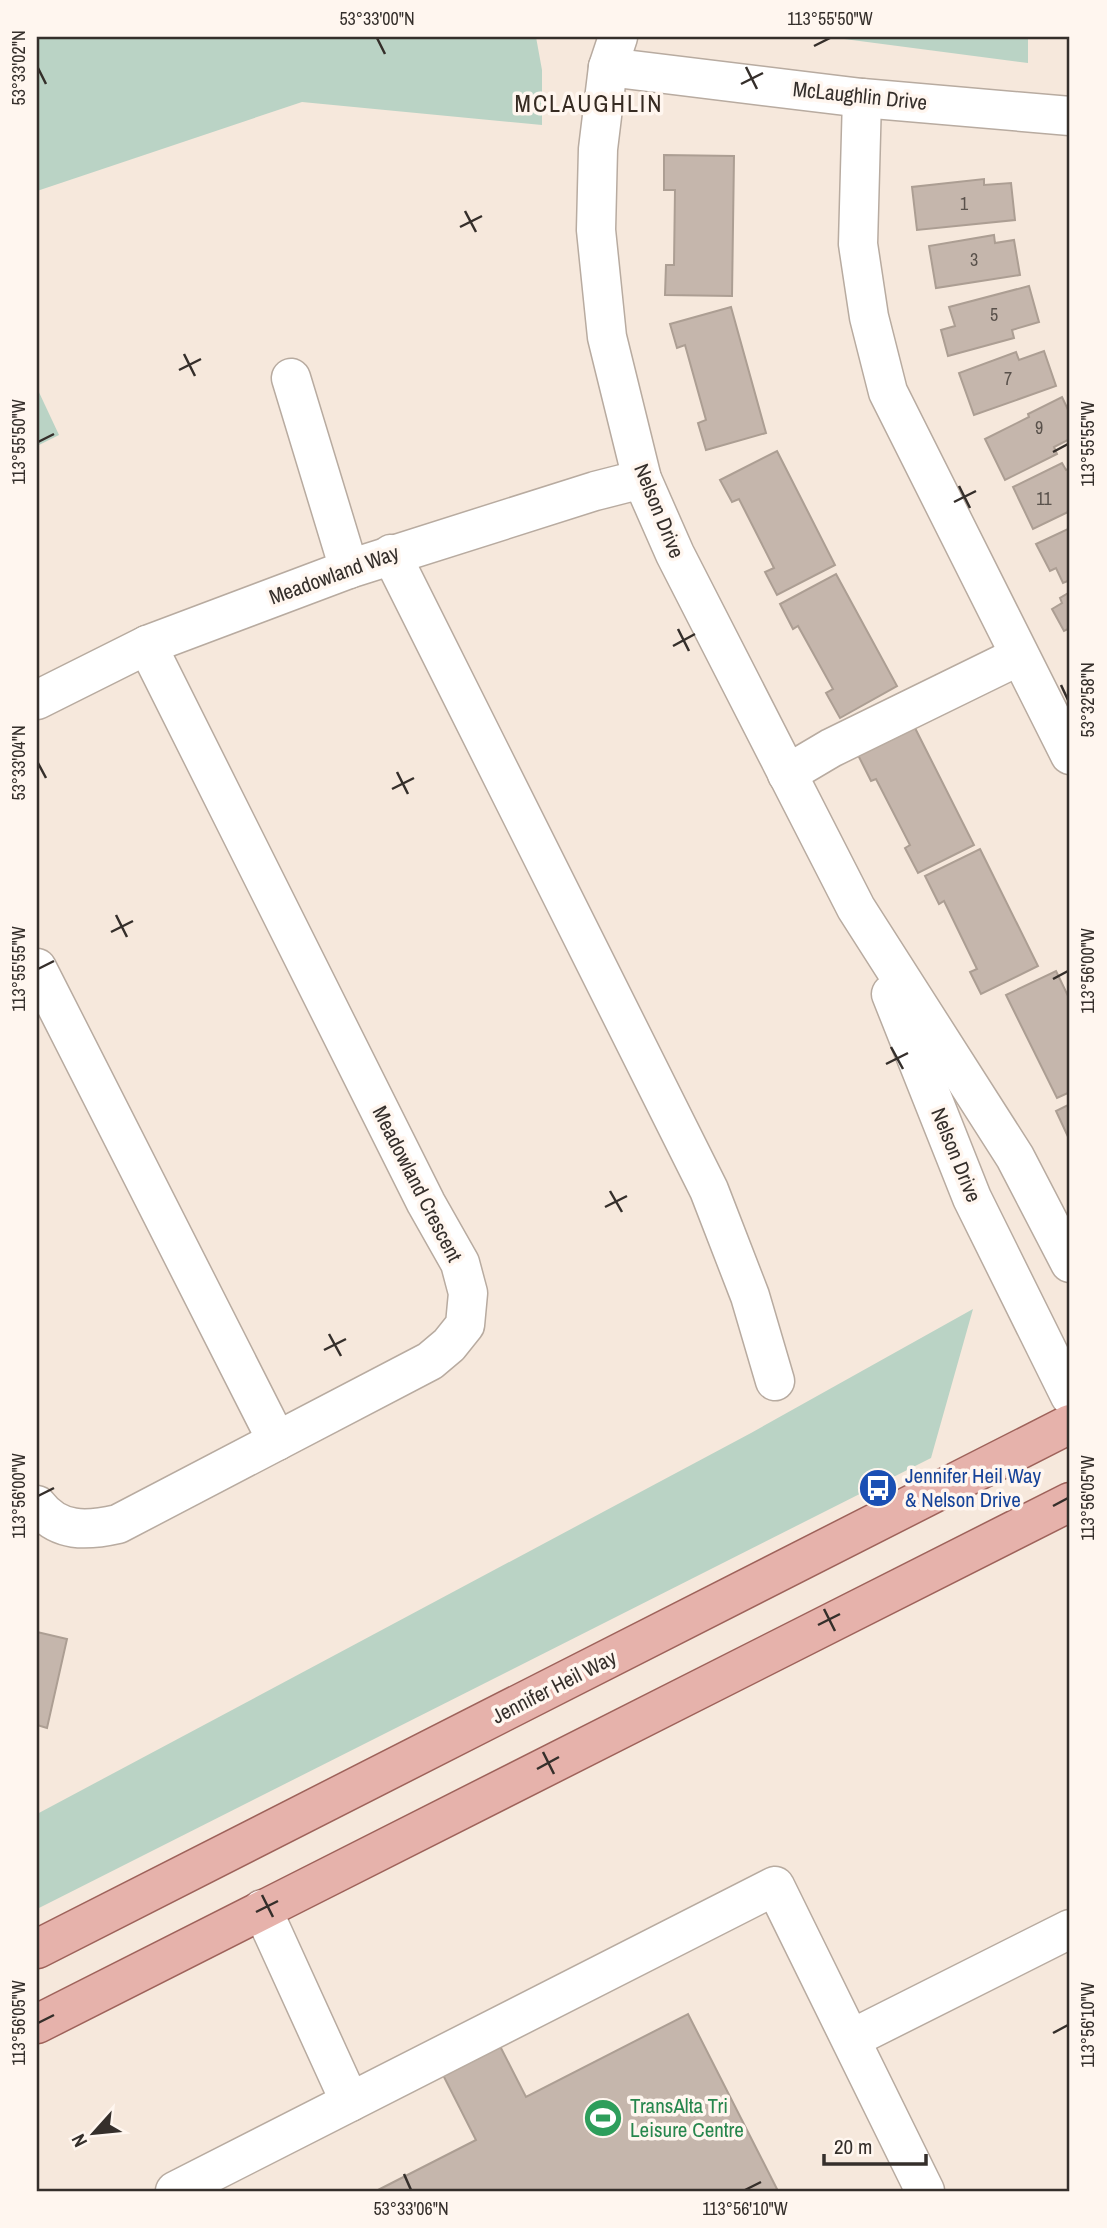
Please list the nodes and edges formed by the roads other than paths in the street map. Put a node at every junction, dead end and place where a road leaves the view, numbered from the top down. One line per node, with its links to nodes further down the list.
1 (613, 52): 2 (street, McLaughlin Drive); 5 (street, Nelson Drive)
2 (862, 98): 3 (street, McLaughlin Drive); 9 (street)
3 (1070, 116)
4 (291, 378): 7 (street)
5 (642, 479): 6 (street, Meadowland Way); 12 (street, Nelson Drive)
6 (391, 554): 7 (street, Meadowland Way); 16 (street)
7 (349, 569): 8 (street, Meadowland Way)
8 (146, 645): 10 (street, Meadowland Way); 19 (street, Meadowland Crescent)
9 (1019, 656): 11 (street); 12 (street)
10 (37, 700)
11 (1070, 755)
12 (787, 774): 13 (street, Nelson Drive)
13 (856, 908): 15 (street, Nelson Drive); 17 (street, Nelson Drive)
14 (37, 968): 19 (street)
15 (1070, 1263)
16 (775, 1381)
17 (1070, 1396)
18 (1070, 1424): 24 (main road, Jennifer Heil Way)
19 (277, 1441): 21 (street, Meadowland Crescent)
20 (1070, 1502): 22 (main road)
21 (37, 1505)
22 (262, 1909): 25 (main road); 27 (street)
23 (1070, 1929): 26 (street)
24 (37, 1949)
25 (37, 2024)
26 (850, 2039): 27 (street); 29 (street)
27 (350, 2102): 28 (street)
28 (175, 2191)
29 (925, 2191)

